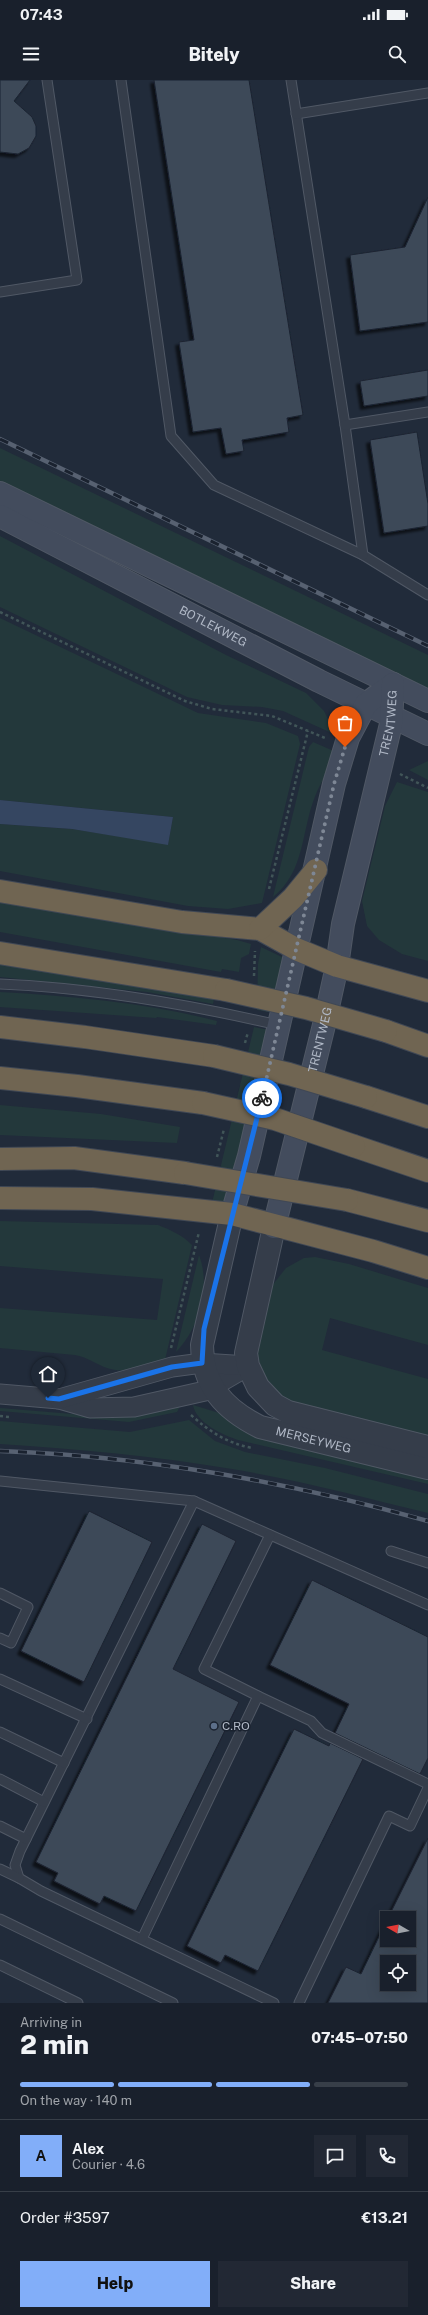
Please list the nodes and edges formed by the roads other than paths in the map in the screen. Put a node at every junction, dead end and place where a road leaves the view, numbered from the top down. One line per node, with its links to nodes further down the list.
1 (47, 80): 6 (lane)
2 (121, 80): 11 (lane)
3 (291, 80): 5 (lane)
4 (428, 93): 5 (lane)
5 (296, 114): 8 (lane)
6 (0, 292)
7 (428, 412): 8 (lane)
8 (345, 425): 11 (lane)
9 (0, 492): 13 (main road)
10 (0, 516): 15 (main road, BOTLEKWEG)
11 (363, 555): 12 (lane)
12 (428, 595)
13 (392, 684): 14 (main road); 15 (main road, TRENTWEG); 16 (main road, TRENTWEG)
14 (428, 701)
15 (366, 704): 16 (main road, BOTLEKWEG); 18 (main road, TRENTWEG)
16 (393, 718): 17 (main road, BOTLEKWEG); 23 (main road, TRENTWEG)
17 (428, 734)
18 (316, 870): 20 (highway); 21 (main road, TRENTWEG)
19 (0, 891): 20 (highway)
20 (260, 929): 21 (highway)
21 (296, 949): 23 (highway); 26 (main road, TRENTWEG)
22 (0, 953): 28 (highway, bridge)
23 (337, 966): 25 (highway); 36 (main road, TRENTWEG)
24 (0, 984): 26 (lane)
25 (428, 991)
26 (278, 1025): 34 (main road, TRENTWEG)
27 (0, 1027): 30 (highway, bridge)
28 (428, 1046)
29 (0, 1078): 32 (highway, bridge)
30 (428, 1117)
31 (0, 1159): 35 (highway, bridge)
32 (428, 1171)
33 (0, 1198): 34 (highway)
34 (232, 1214): 36 (highway); 38 (street, TRENTWEG)
35 (428, 1221)
36 (274, 1227): 37 (highway); 39 (street, TRENTWEG)
37 (428, 1268)
38 (202, 1363): 39 (street); 40 (street, MERSEYWEG); 42 (street)
39 (248, 1366): 40 (street); 43 (street, MERSEYWEG)
40 (212, 1387): 42 (street); 44 (street, MERSEYWEG)
41 (0, 1394): 42 (street)
42 (59, 1399)
43 (428, 1447)
44 (428, 1468)
45 (0, 1481): 46 (lane)
46 (194, 1501): 47 (lane); 55 (lane)
47 (270, 1535): 51 (lane); 54 (lane)
48 (391, 1551): 49 (lane)
49 (428, 1563)
50 (0, 1593): 52 (lane)
51 (428, 1605)
52 (0, 1638)
53 (0, 1679): 55 (lane)
54 (258, 1696): 59 (lane); 67 (lane)
55 (87, 1719): 57 (lane)
56 (0, 1732): 57 (lane)
57 (64, 1763): 61 (lane)
58 (0, 1779): 61 (lane)
59 (428, 1784)
60 (428, 1788): 72 (lane)
61 (44, 1802): 63 (lane)
62 (0, 1826): 63 (lane)
63 (26, 1839): 65 (lane)
64 (0, 1869): 65 (lane)
65 (19, 1878): 67 (lane)
66 (0, 1919): 70 (lane)
67 (142, 1939): 71 (lane)
68 (0, 1965): 69 (lane)
69 (78, 2003)
70 (173, 2003)
71 (274, 2003)
72 (299, 2003)

